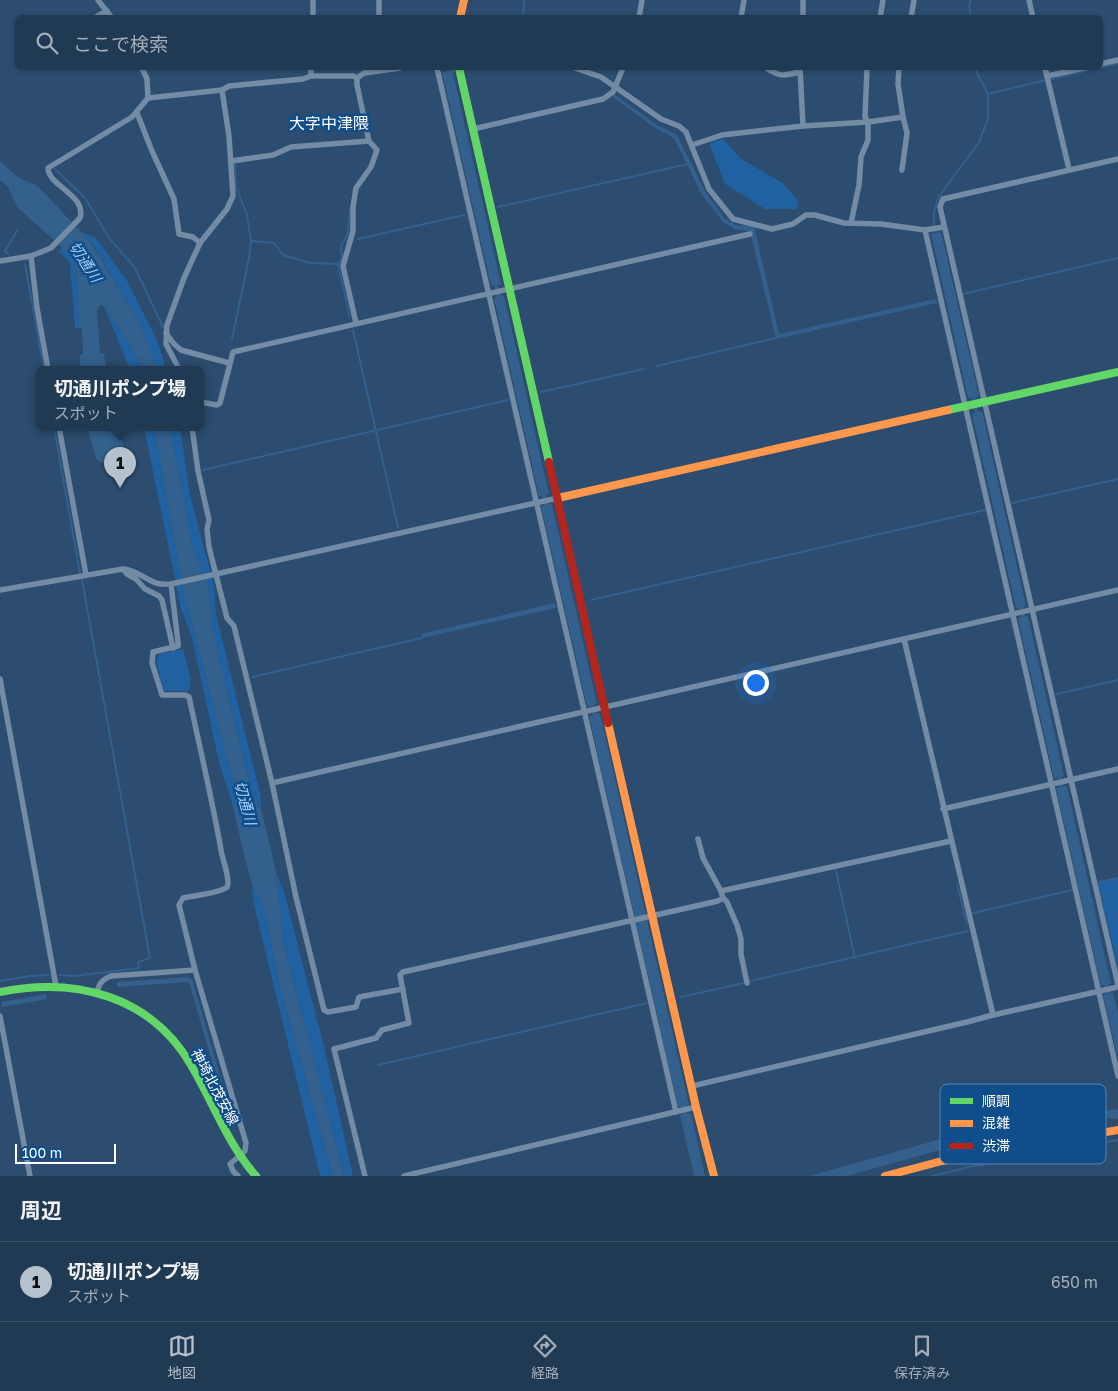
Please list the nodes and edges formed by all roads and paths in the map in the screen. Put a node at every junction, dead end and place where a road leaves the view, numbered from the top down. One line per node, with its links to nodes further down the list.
1 (98, 0): 11 (street)
2 (313, 0): 14 (street)
3 (380, 0): 15 (street)
4 (464, 0): 16 (street)
5 (642, 0): 17 (street)
6 (744, 0): 18 (street)
7 (803, 0): 19 (street)
8 (884, 0): 20 (street)
9 (914, 0): 21 (street)
10 (1028, 0): 22 (street)
11 (107, 12): 12 (street); 13 (street)
12 (100, 15)
13 (110, 15)
14 (313, 15)
15 (379, 15)
16 (461, 15)
17 (640, 15)
18 (742, 15)
19 (803, 15)
20 (881, 15)
21 (913, 15)
22 (1032, 15)
23 (1118, 60): 24 (street)
24 (1103, 63)
25 (143, 70): 43 (street)
26 (311, 70): 38 (street)
27 (373, 70): 40 (street)
28 (437, 70): 63 (street)
29 (459, 70): 48 (street)
30 (581, 70): 42 (street)
31 (623, 70): 42 (street)
32 (769, 70): 33 (street)
33 (800, 70): 47 (street)
34 (867, 70): 46 (street)
35 (899, 70): 45 (street)
36 (1046, 70): 39 (street)
37 (1075, 70): 39 (street)
38 (310, 76): 40 (street); 41 (street)
39 (1047, 76): 54 (street)
40 (357, 78): 49 (street)
41 (222, 90): 43 (street); 52 (street)
42 (613, 92): 48 (street); 50 (street)
43 (148, 98): 44 (street)
44 (136, 113): 59 (street); 60 (street)
45 (903, 117): 46 (street); 53 (street)
46 (868, 122): 47 (street); 55 (street)
47 (803, 126): 50 (street)
48 (473, 129): 62 (street)
49 (369, 141): 52 (street); 64 (street)
50 (692, 144): 55 (street)
51 (1118, 159): 54 (street)
52 (231, 161): 59 (street)
53 (902, 170)
54 (1069, 170): 56 (street)
55 (851, 223): 57 (street)
56 (944, 227): 57 (street); 71 (street)
57 (925, 230): 71 (street)
58 (750, 234): 62 (street)
59 (200, 243): 65 (street)
60 (31, 256): 61 (street); 67 (street)
61 (0, 261)
62 (510, 288): 63 (street); 74 (street)
63 (488, 293): 64 (street); 75 (street)
64 (356, 323): 66 (street)
65 (166, 333): 66 (street); 68 (street)
66 (229, 364): 70 (street)
67 (47, 366)
68 (177, 366)
69 (1118, 372): 71 (street)
70 (204, 403)
71 (975, 404): 74 (street); 82 (street); 83 (street)
72 (60, 431): 78 (street)
73 (193, 431): 77 (street)
74 (558, 498): 75 (street); 87 (street)
75 (542, 501): 77 (street); 87 (street)
76 (124, 569): 78 (street); 79 (street); 85 (street)
77 (214, 574): 79 (street); 91 (street)
78 (86, 575): 80 (street)
79 (172, 584): 85 (street)
80 (0, 590)
81 (1118, 590): 82 (street)
82 (1032, 609): 83 (street); 89 (street)
83 (1019, 612): 84 (street); 90 (street)
84 (904, 639): 87 (street); 92 (street)
85 (173, 648): 99 (street)
86 (0, 679): 101 (street)
87 (594, 709): 91 (street); 97 (street); 98 (street)
88 (1118, 769): 89 (street)
89 (1071, 779): 90 (street); 102 (street)
90 (1057, 782): 92 (street); 104 (street)
91 (272, 783): 103 (street)
92 (943, 809): 94 (street)
93 (698, 839): 95 (street)
94 (951, 841): 95 (street); 107 (street)
95 (721, 891): 96 (street)
96 (722, 898): 97 (street); 100 (street)
97 (650, 916): 98 (street); 110 (street)
98 (633, 920): 103 (street); 112 (street)
99 (195, 970): 106 (street); 113 (street)
100 (748, 983)
101 (56, 986): 105 (street, 神埼北茂安線); 106 (street, 神埼北茂安線)
102 (1118, 986): 104 (street)
103 (402, 989): 118 (street)
104 (1105, 990): 107 (street); 109 (street)
105 (0, 992)
106 (98, 993): 113 (street, 神埼北茂安線)
107 (993, 1015): 110 (street)
108 (0, 1016): 115 (street)
109 (1118, 1076)
110 (692, 1086): 111 (street)
111 (696, 1107): 112 (street); 120 (street)
112 (682, 1110): 119 (street)
113 (239, 1156): 116 (street); 117 (street, 神埼北茂安線)
114 (940, 1162): 121 (street)
115 (30, 1176)
116 (238, 1176)
117 (256, 1176)
118 (365, 1176)
119 (404, 1176)
120 (714, 1176)
121 (885, 1176)

